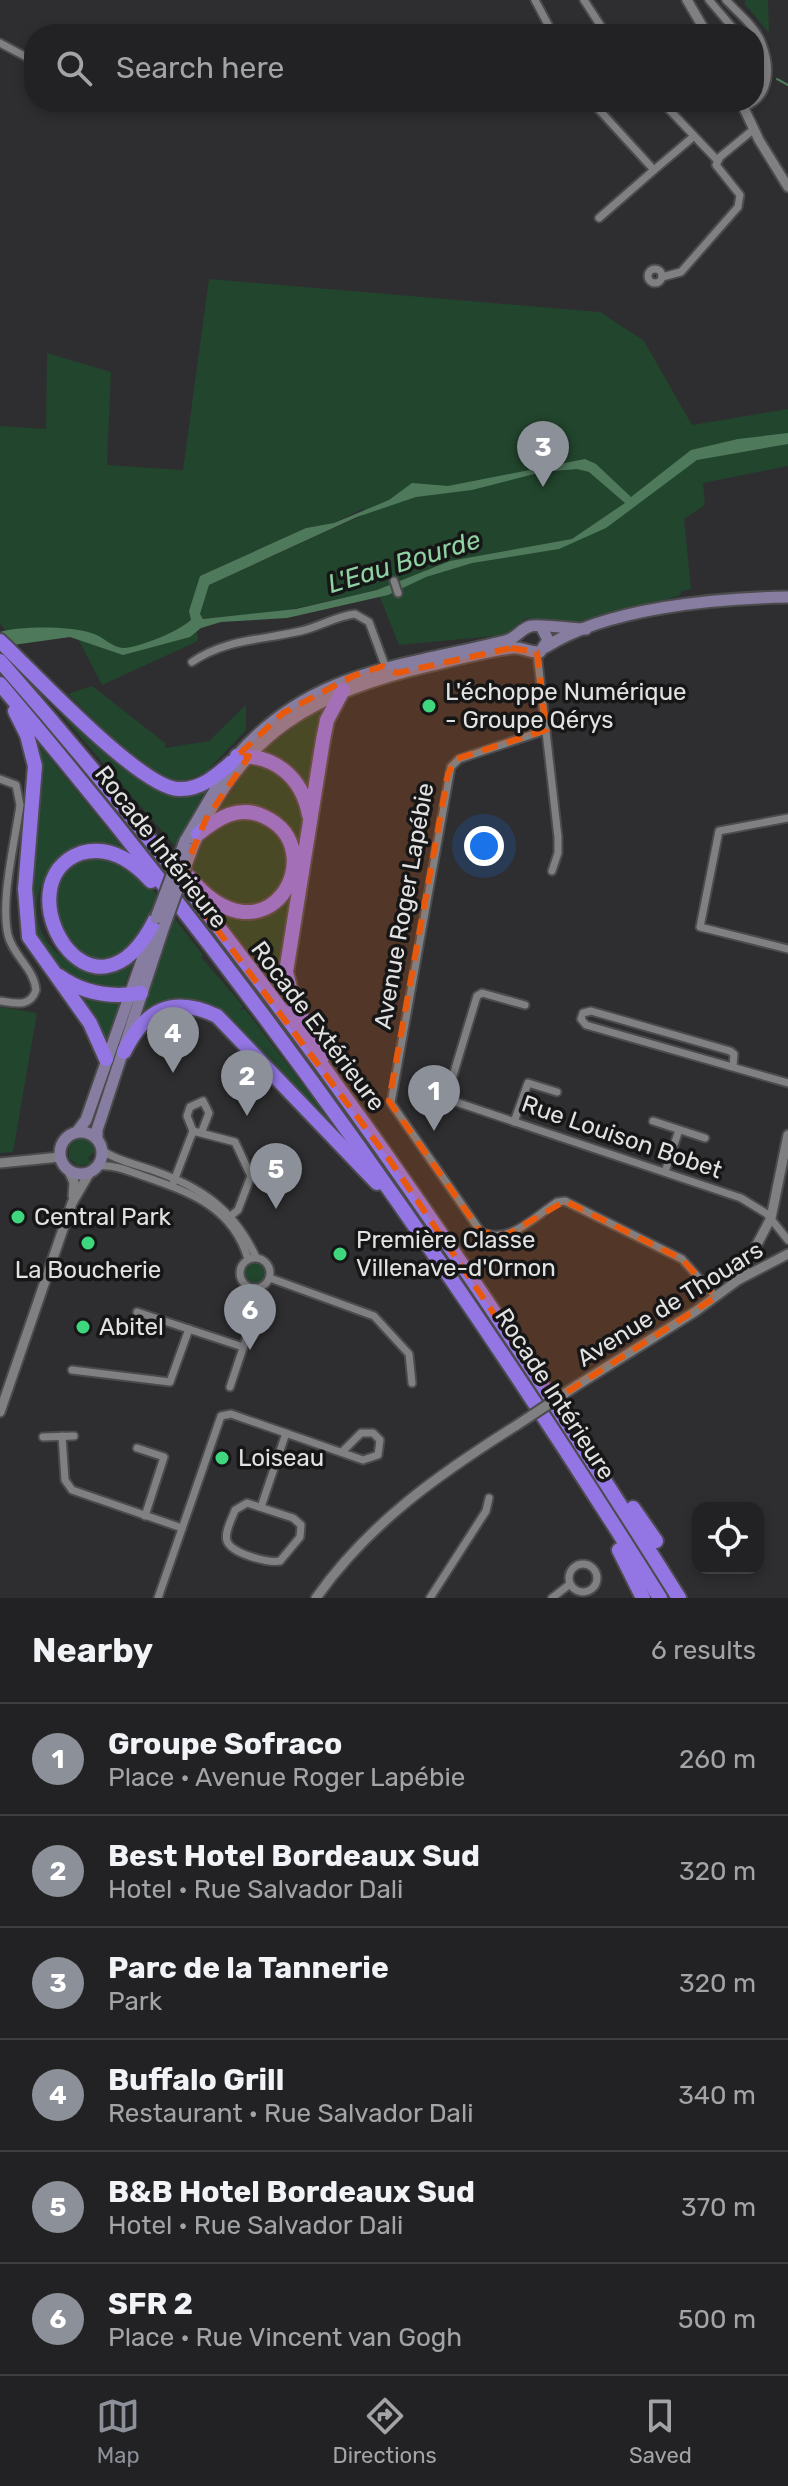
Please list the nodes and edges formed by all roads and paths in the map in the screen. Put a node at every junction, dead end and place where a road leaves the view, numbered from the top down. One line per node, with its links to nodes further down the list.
1 (535, 0): 6 (street)
2 (584, 0): 7 (street)
3 (687, 0): 8 (street)
4 (709, 0): 9 (street)
5 (726, 0): 10 (street)
6 (548, 24)
7 (600, 24)
8 (701, 24)
9 (729, 24)
10 (747, 24)
11 (0, 43): 13 (street)
12 (764, 55): 14 (street)
13 (24, 56)
14 (764, 87)
15 (601, 112): 21 (street)
16 (671, 112): 19 (street)
17 (746, 112): 18 (street)
18 (754, 129): 20 (street); 22 (street)
19 (693, 137): 20 (street); 21 (street)
20 (717, 160): 24 (street)
21 (654, 170): 23 (street)
22 (788, 187)
23 (599, 218)
24 (662, 277)
25 (394, 581): 26 (street)
26 (398, 593)
27 (788, 597): 29 (main road)
28 (542, 628): 29 (main road); 30 (main road); 33 (main road)
29 (586, 629): 33 (main road)
30 (521, 634): 32 (main road); 36 (main road)
31 (0, 641): 42 (highway)
32 (524, 648): 33 (main road); 37 (main road)
33 (542, 650): 41 (street)
34 (0, 661): 40 (highway, Rocade Extérieure)
35 (192, 662): 36 (street)
36 (383, 666): 37 (street); 42 (main road)
37 (397, 673): 39 (main road)
38 (1, 686): 50 (highway, Rocade Intérieure); 52 (highway)
39 (343, 690): 42 (main road); 45 (highway)
40 (52, 721): 46 (highway); 59 (highway, Rocade Extérieure)
41 (546, 730): 47 (street); 90 (street, Avenue Roger Lapébie)
42 (240, 758): 45 (highway); 46 (main road); 46 (main road)
43 (0, 779): 49 (street)
44 (788, 818): 51 (street)
45 (311, 822): 59 (highway)
46 (192, 842): 48 (main road, bridge)
47 (552, 871)
48 (160, 922): 50 (highway); 53 (main road)
49 (3, 924): 54 (street)
50 (213, 949): 86 (highway, Rocade Intérieure)
51 (788, 949)
52 (52, 972): 53 (highway); 57 (highway)
53 (135, 994): 56 (main road); 57 (main road)
54 (0, 1001)
55 (525, 1005): 65 (street)
56 (124, 1052): 72 (main road); 86 (highway)
57 (106, 1059): 69 (main road)
58 (733, 1067): 58 (street); 62 (street)
59 (326, 1072): 105 (highway, Rocade Extérieure)
60 (518, 1080): 61 (street)
61 (528, 1083): 63 (street); 67 (street)
62 (788, 1083)
63 (557, 1092)
64 (429, 1093): 65 (street, Rue Louison Bobet)
65 (446, 1099): 67 (street, Rue Louison Bobet)
66 (653, 1121): 68 (street)
67 (514, 1122): 78 (street, Rue Louison Bobet)
68 (679, 1130): 71 (street); 78 (street)
69 (77, 1132): 72 (main road); 74 (main road)
70 (788, 1135): 82 (street)
71 (705, 1138)
72 (97, 1139): 73 (main road)
73 (103, 1151): 77 (main road); 79 (street)
74 (60, 1157): 75 (street); 76 (main road)
75 (0, 1163)
76 (68, 1169): 77 (main road); 80 (street)
77 (94, 1169): 79 (street); 80 (street)
78 (665, 1172): 82 (street, Rue Louison Bobet)
79 (174, 1182): 81 (street); 81 (street)
80 (72, 1203): 97 (street)
81 (230, 1217): 85 (street)
82 (771, 1218): 83 (street, Rue Louison Bobet); 88 (street)
83 (788, 1240)
84 (788, 1254): 88 (street, Avenue de Thouars)
85 (252, 1258): 87 (street); 89 (street)
86 (445, 1267): 104 (highway, Rocade Intérieure)
87 (270, 1278): 89 (street); 95 (street)
88 (738, 1280): 90 (street, Avenue de Thouars)
89 (256, 1288): 93 (street)
90 (716, 1297): 113 (street, Avenue de Thouars, bridge)
91 (137, 1312): 92 (street)
92 (189, 1329): 93 (street); 94 (street)
93 (243, 1347): 96 (street)
94 (72, 1370)
95 (412, 1383)
96 (230, 1387)
97 (0, 1412)
98 (286, 1433): 103 (street); 107 (street); 109 (street)
99 (62, 1436): 100 (street); 101 (street); 108 (street)
100 (74, 1436)
101 (43, 1437)
102 (137, 1448): 108 (street)
103 (342, 1452): 103 (street)
104 (577, 1468): 116 (highway); 117 (highway, Rocade Intérieure)
105 (610, 1489): 110 (highway); 118 (highway, Rocade Extérieure)
106 (489, 1498): 114 (street)
107 (261, 1507): 107 (street)
108 (145, 1516): 109 (street)
109 (182, 1528): 112 (street)
110 (656, 1541)
111 (570, 1584): 115 (street)
112 (158, 1598)
113 (316, 1598)
114 (430, 1598)
115 (552, 1598)
116 (643, 1598)
117 (660, 1598)
118 (679, 1598)

